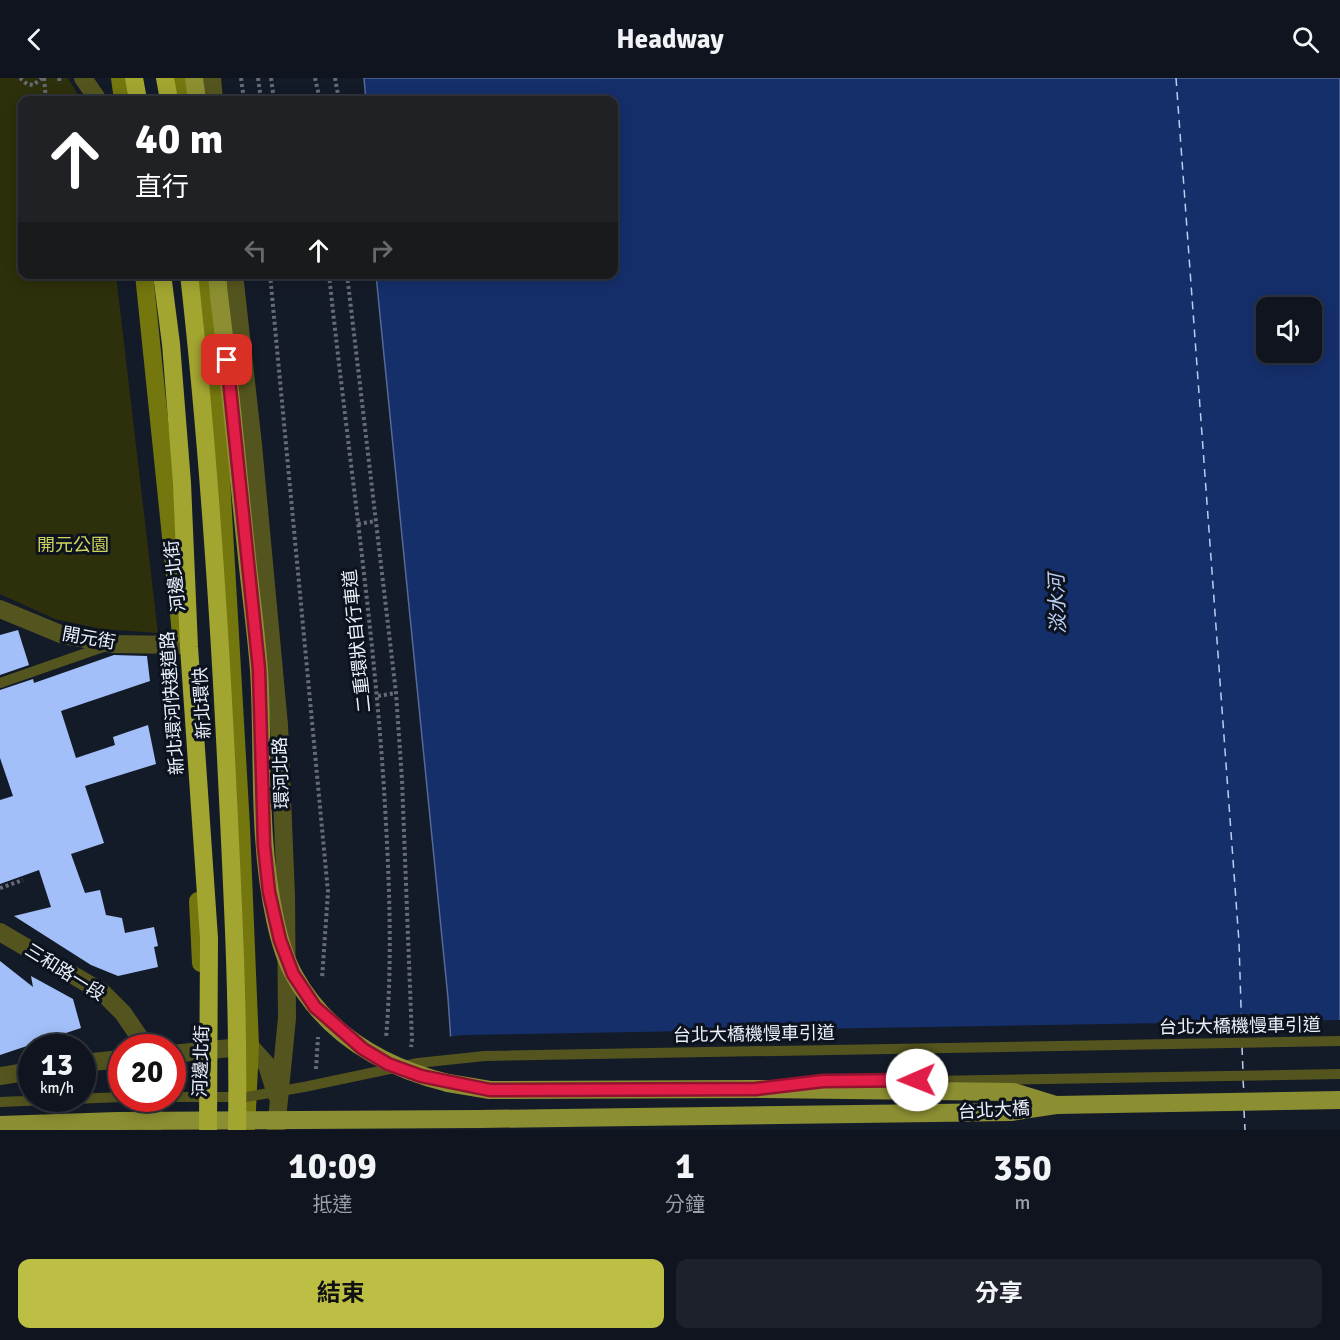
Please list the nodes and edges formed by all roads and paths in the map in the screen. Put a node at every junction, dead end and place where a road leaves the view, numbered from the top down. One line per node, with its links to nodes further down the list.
1 (20, 78): 2 (path)
2 (43, 78): 17 (path)
3 (59, 78): 16 (path)
4 (83, 78): 18 (street)
5 (120, 78): 19 (street)
6 (134, 78): 20 (highway)
7 (165, 78): 21 (highway)
8 (179, 78): 22 (street)
9 (194, 78): 23 (main road)
10 (212, 78): 24 (street)
11 (241, 78): 25 (path)
12 (258, 78): 26 (path)
13 (271, 78): 27 (path)
14 (315, 78): 28 (path)
15 (335, 78): 29 (path)
16 (60, 84)
17 (45, 96)
18 (95, 96)
19 (122, 96)
20 (137, 96)
21 (168, 96)
22 (181, 96)
23 (196, 96)
24 (214, 96)
25 (243, 96)
26 (260, 96)
27 (273, 96)
28 (319, 96)
29 (338, 96)
30 (145, 279): 43 (street, 河邊北街)
31 (163, 279): 74 (highway, 新北環河快速道路, bridge)
32 (190, 279): 75 (highway, 新北環快, bridge)
33 (204, 279): 55 (street)
34 (217, 279): 63 (main road, bridge)
35 (235, 279): 68 (street, 環河北路)
36 (270, 279): 50 (path)
37 (330, 279): 40 (path, 二重環狀自行車道)
38 (348, 279): 39 (path)
39 (376, 521): 40 (path); 45 (path)
40 (358, 524): 46 (path, 二重環狀自行車道)
41 (0, 609): 42 (street, 開元街)
42 (112, 644): 43 (street, 開元街); 44 (lane)
43 (182, 645): 57 (street, 河邊北街)
44 (0, 683)
45 (396, 693): 46 (path); 56 (path)
46 (378, 696): 51 (path, 二重環狀自行車道)
47 (23, 880): 48 (path)
48 (0, 888)
49 (0, 932): 52 (street, 三和路一段)
50 (321, 987)
51 (389, 1005)
52 (137, 1034)
53 (318, 1035): 59 (path)
54 (1340, 1041): 64 (lane, 台北大橋機慢車引道, bridge)
55 (250, 1046): 57 (street); 68 (street); 76 (street)
56 (410, 1051)
57 (202, 1052): 58 (street); 73 (street, 河邊北街)
58 (186, 1053)
59 (316, 1071)
60 (18, 1073): 62 (street)
61 (1340, 1074): 63 (lane)
62 (0, 1076)
63 (756, 1089): 69 (main road)
64 (186, 1097)
65 (108, 1098): 67 (lane)
66 (1340, 1100): 69 (main road, 台北大橋)
67 (0, 1102)
68 (279, 1102): 77 (street, 環河北路)
69 (1056, 1105): 71 (main road, 台北大橋, bridge)
70 (152, 1112): 72 (street)
71 (0, 1125)
72 (153, 1130)
73 (198, 1130)
74 (208, 1130)
75 (237, 1130)
76 (246, 1130)
77 (276, 1130)

